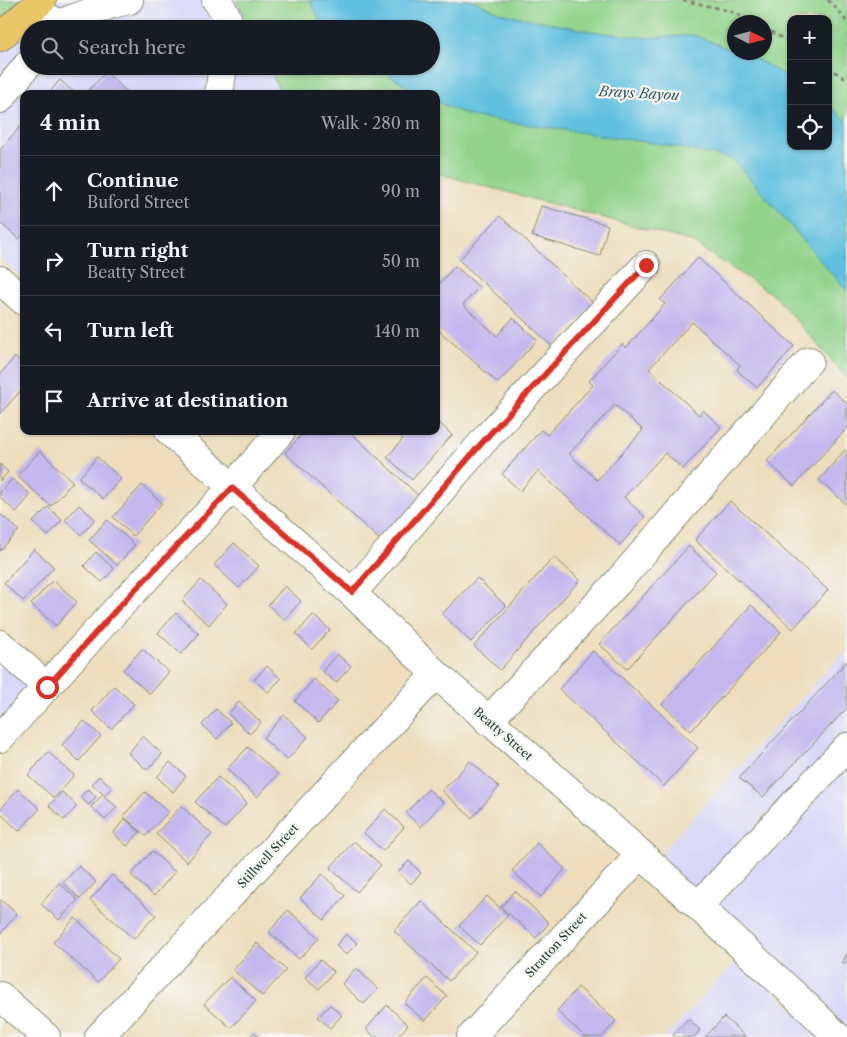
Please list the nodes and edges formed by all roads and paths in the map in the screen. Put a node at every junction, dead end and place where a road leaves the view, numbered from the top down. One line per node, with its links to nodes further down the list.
1 (129, 0): 8 (street)
2 (216, 0): 9 (street)
3 (683, 0): 6 (path)
4 (828, 0): 10 (path)
5 (37, 5): 7 (street); 12 (main road)
6 (738, 15)
7 (54, 20)
8 (73, 20)
9 (228, 20)
10 (847, 22)
11 (772, 32): 13 (path)
12 (0, 37)
13 (787, 40)
14 (832, 69): 17 (path)
15 (20, 74): 19 (street)
16 (222, 75): 18 (street)
17 (847, 80)
18 (220, 90)
19 (0, 99)
20 (646, 265): 27 (street)
21 (0, 280): 22 (street)
22 (20, 298)
23 (809, 361): 31 (street)
24 (173, 435): 26 (street, Beatty Street)
25 (277, 435): 26 (street)
26 (232, 488): 27 (street, Beatty Street); 30 (street)
27 (352, 592): 29 (street, Beatty Street)
28 (0, 644): 30 (street)
29 (436, 674): 31 (street, Beatty Street); 38 (street, Stillwell Street)
30 (47, 687): 32 (street)
31 (488, 721): 34 (street, Beatty Street)
32 (0, 738)
33 (847, 747): 35 (street)
34 (641, 854): 35 (street, Beatty Street); 39 (street, Stratton Street)
35 (698, 906): 40 (street, Beatty Street)
36 (0, 996): 37 (street)
37 (46, 1037)
38 (99, 1037)
39 (471, 1037)
40 (838, 1037)

